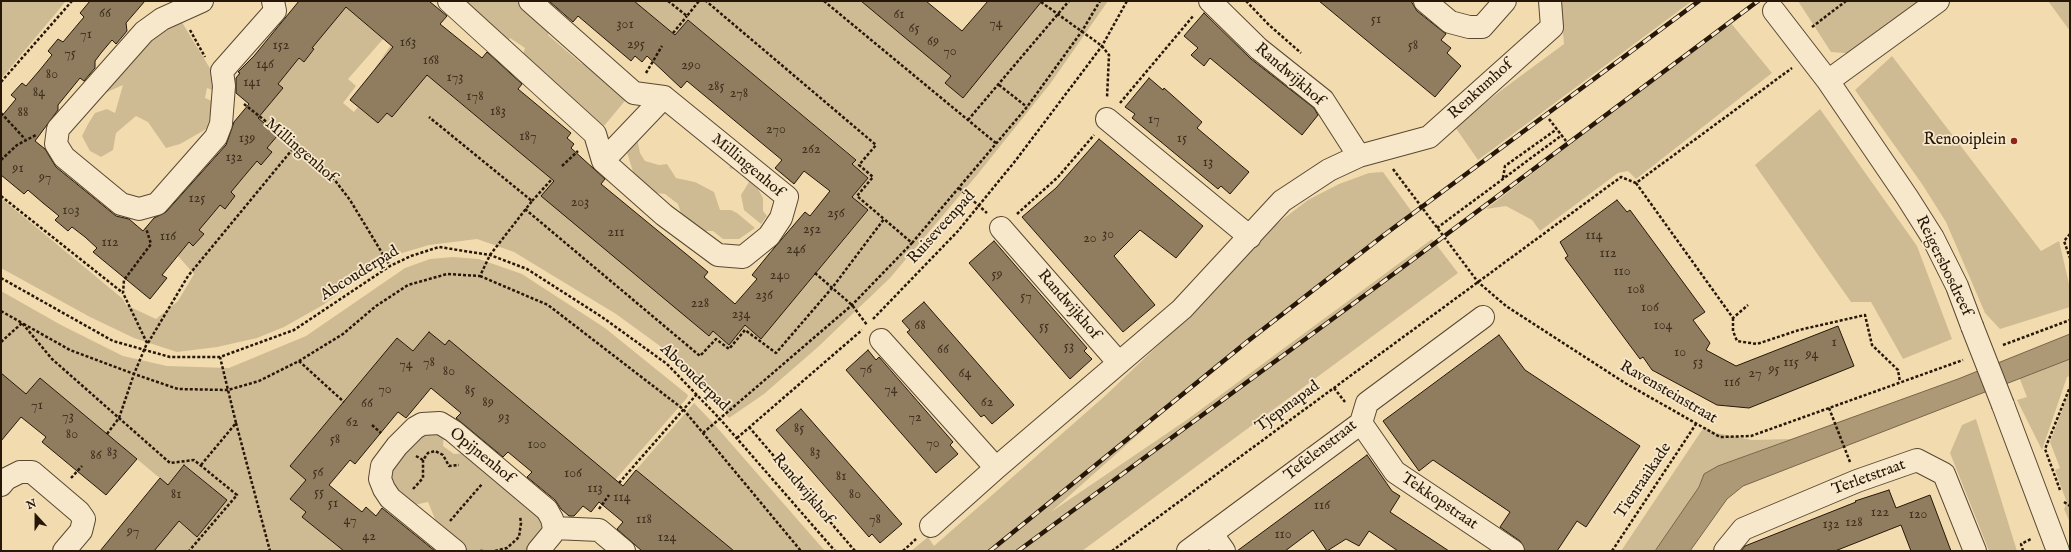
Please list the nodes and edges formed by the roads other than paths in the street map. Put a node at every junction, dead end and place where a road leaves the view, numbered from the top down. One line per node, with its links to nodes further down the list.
1 (202, 1): 2 (street)
2 (273, 1)
3 (450, 1): 15 (street, Millingenhof)
4 (530, 1): 12 (street)
5 (1210, 1): 14 (street, Randwijkhof)
6 (1425, 1): 7 (street)
7 (1505, 1)
8 (1550, 1): 14 (street, Renkumhof)
9 (1938, 1): 11 (street)
10 (1774, 11): 11 (street, Reigersbosdreef)
11 (1828, 81): 36 (street, Reigersbosdreef, bridge)
12 (664, 96): 15 (street); 15 (street, Millingenhof)
13 (1107, 119): 17 (street)
14 (1370, 153): 17 (street)
15 (604, 161)
16 (1002, 228): 20 (street, Randwijkhof)
17 (1250, 237): 20 (street)
18 (1484, 317): 21 (street, Tefelenstraat)
19 (874, 332): 22 (street)
20 (1119, 363): 22 (street)
21 (1361, 423): 26 (street, Tefelenstraat); 33 (street, Tekkopstraat)
22 (996, 468): 24 (street)
23 (1, 485): 27 (street)
24 (931, 526)
25 (554, 528): 28 (street, Opijnenhof); 29 (street); 30 (street)
26 (1212, 534): 31 (street, Tefelenstraat); 32 (street)
27 (64, 551)
28 (455, 551)
29 (538, 551)
30 (624, 551)
31 (1188, 551)
32 (1224, 551)
33 (1513, 551)
34 (1725, 551): 35 (street, Terletstraat)
35 (1975, 551)
36 (2058, 551)

